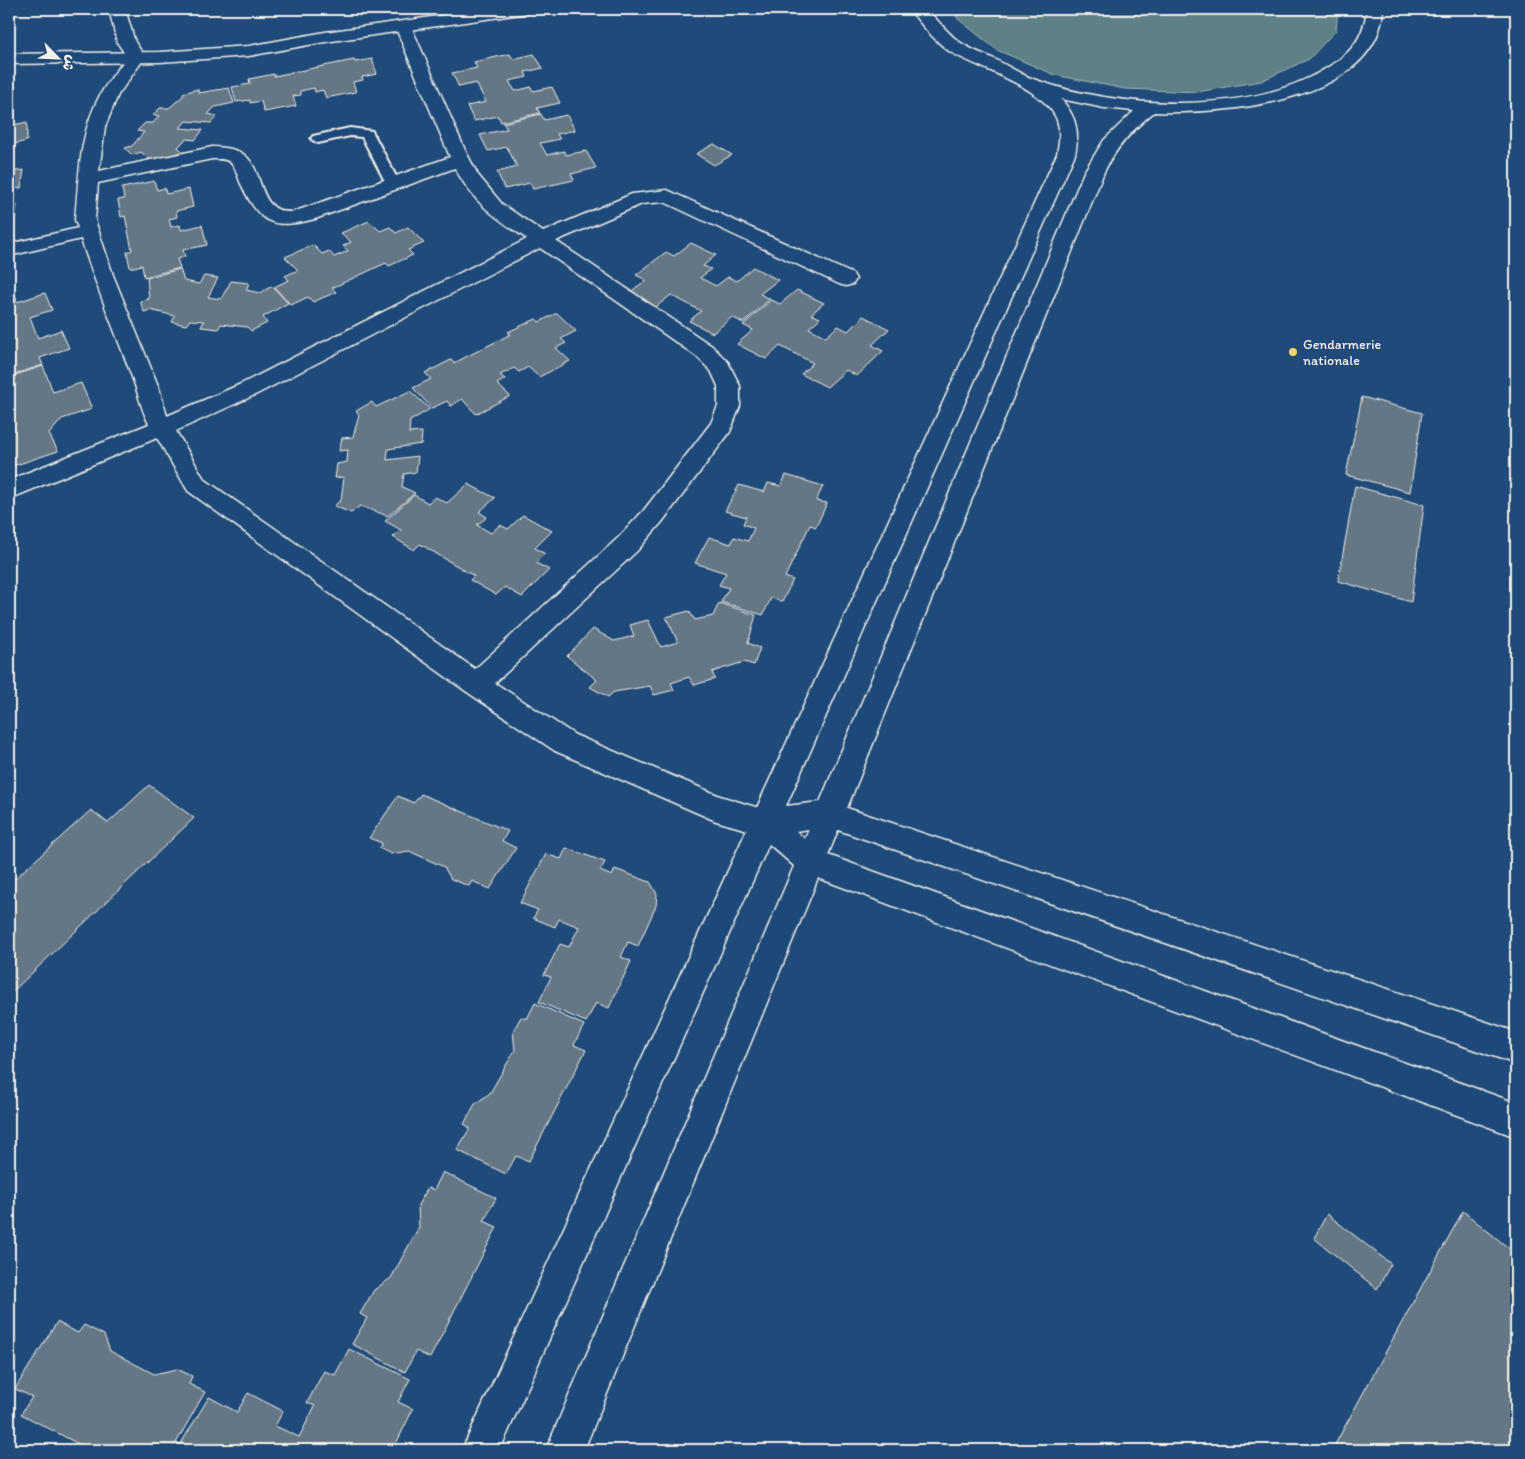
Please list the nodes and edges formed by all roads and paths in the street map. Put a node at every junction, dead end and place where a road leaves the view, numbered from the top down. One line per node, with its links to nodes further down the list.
1 (117, 9): 8 (main road)
2 (422, 9): 8 (main road)
3 (521, 9): 6 (main road)
4 (918, 9): 10 (main road)
5 (1375, 9): 11 (main road)
6 (403, 26): 8 (main road); 13 (main road)
7 (9, 47): 8 (main road)
8 (131, 50): 9 (main road); 14 (main road)
9 (9, 59)
10 (1030, 84): 11 (main road); 24 (main road)
11 (1150, 107): 23 (main road)
12 (318, 139): 15 (lane)
13 (460, 160): 15 (main road); 17 (main road)
14 (90, 179): 15 (main road); 16 (main road)
15 (393, 184)
16 (88, 231): 18 (main road); 20 (main road)
17 (543, 239): 19 (main road); 20 (main road); 22 (main road)
18 (9, 250)
19 (846, 279)
20 (163, 427): 21 (main road); 22 (main road)
21 (9, 490)
22 (476, 684): 24 (main road)
23 (828, 814): 24 (main road); 25 (main road); 26 (main road)
24 (765, 822): 25 (main road); 28 (main road)
25 (810, 862): 27 (main road); 29 (main road)
26 (1516, 1048)
27 (1516, 1120)
28 (481, 1450)
29 (565, 1450)

